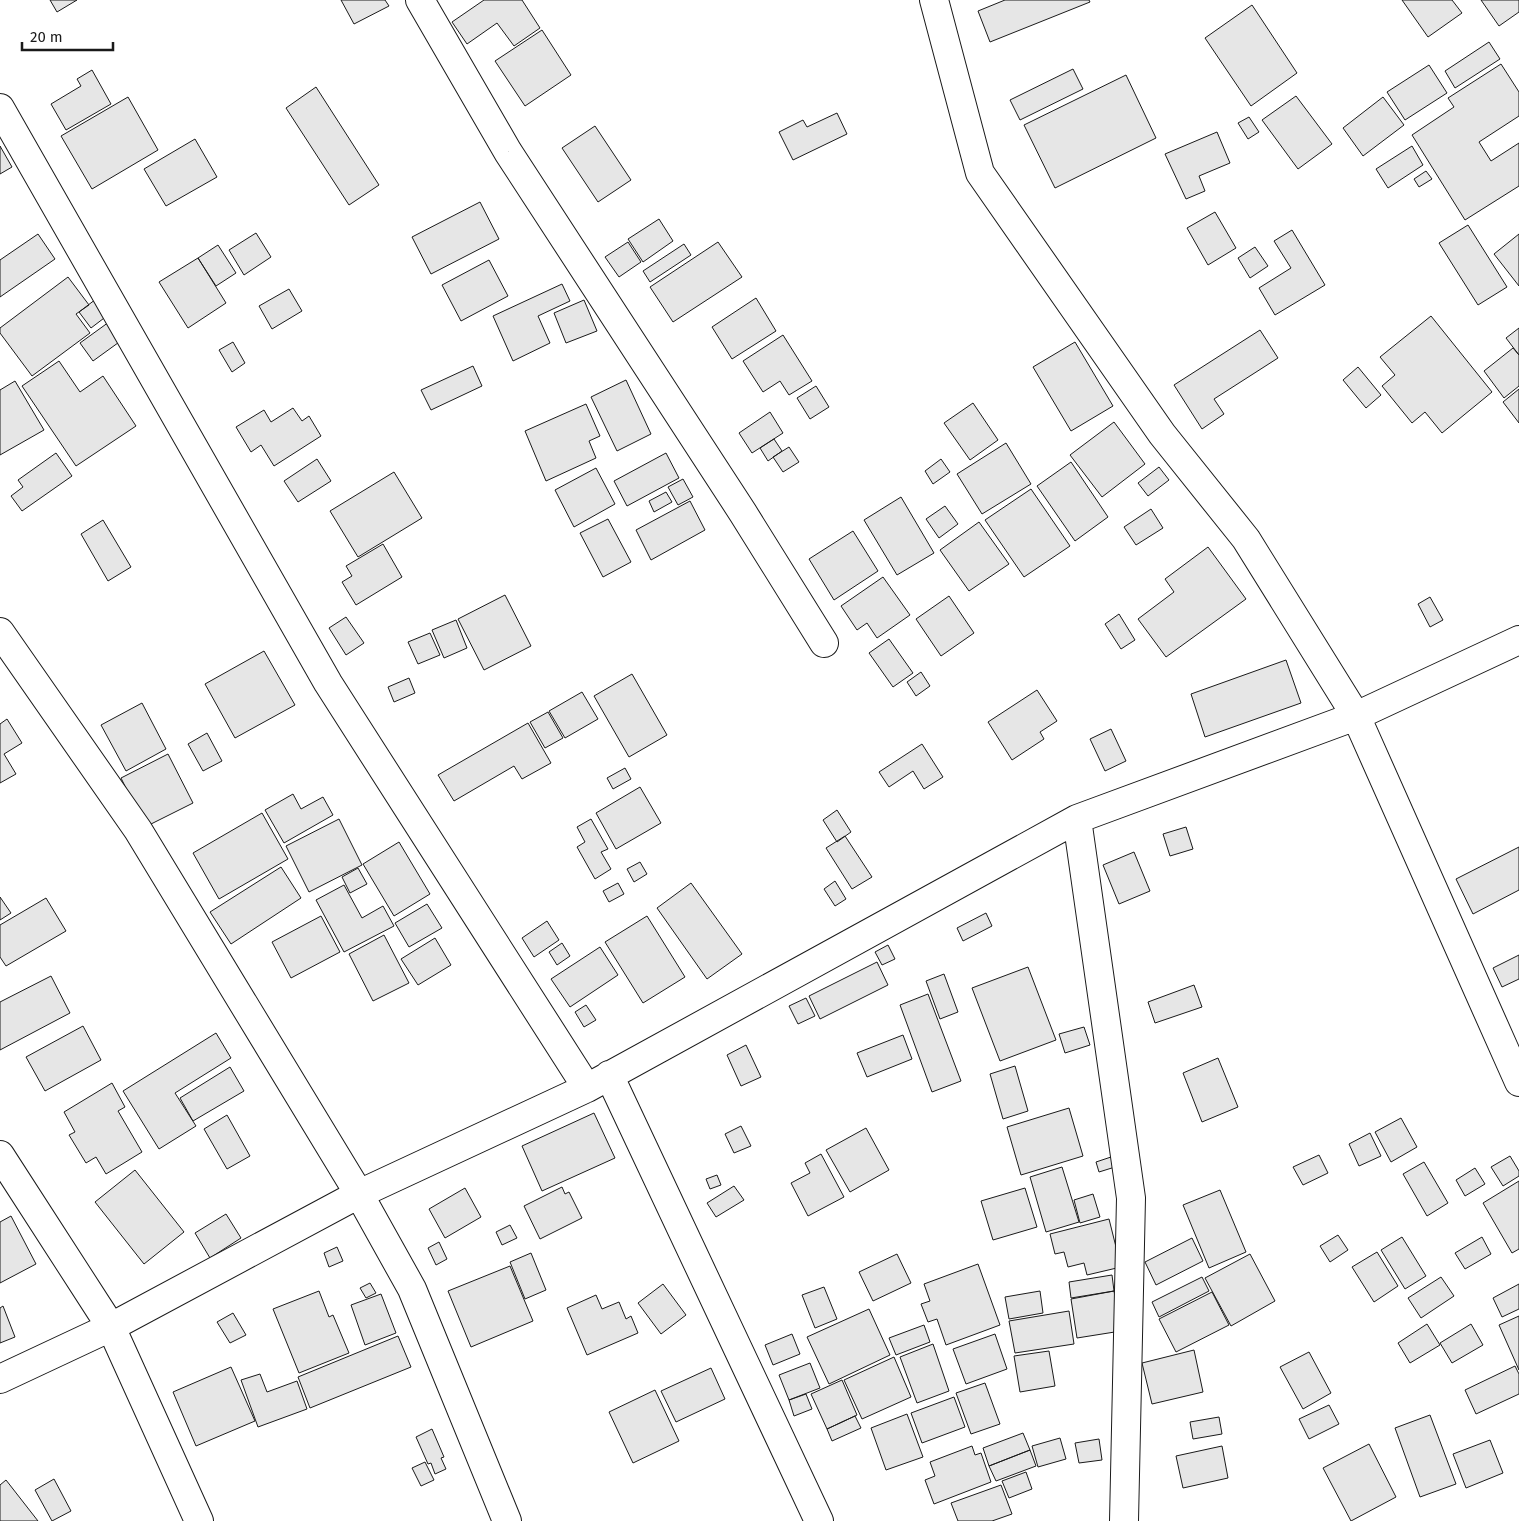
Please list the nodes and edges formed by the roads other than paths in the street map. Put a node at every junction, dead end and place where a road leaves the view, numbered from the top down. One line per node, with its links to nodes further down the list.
1 (420, 0): 6 (street)
2 (934, 0): 7 (street)
3 (0, 108): 9 (street)
4 (0, 632): 12 (street)
5 (1519, 640): 7 (street)
6 (824, 644)
7 (1356, 716): 8 (street); 10 (street)
8 (1077, 819): 9 (street); 18 (street)
9 (598, 1081): 12 (street); 17 (street)
10 (1519, 1082)
11 (0, 1155): 13 (street)
12 (359, 1194): 13 (street); 16 (street)
13 (112, 1327): 14 (street); 15 (street)
14 (0, 1379)
15 (199, 1521)
16 (507, 1521)
17 (819, 1521)
18 (1124, 1521)

